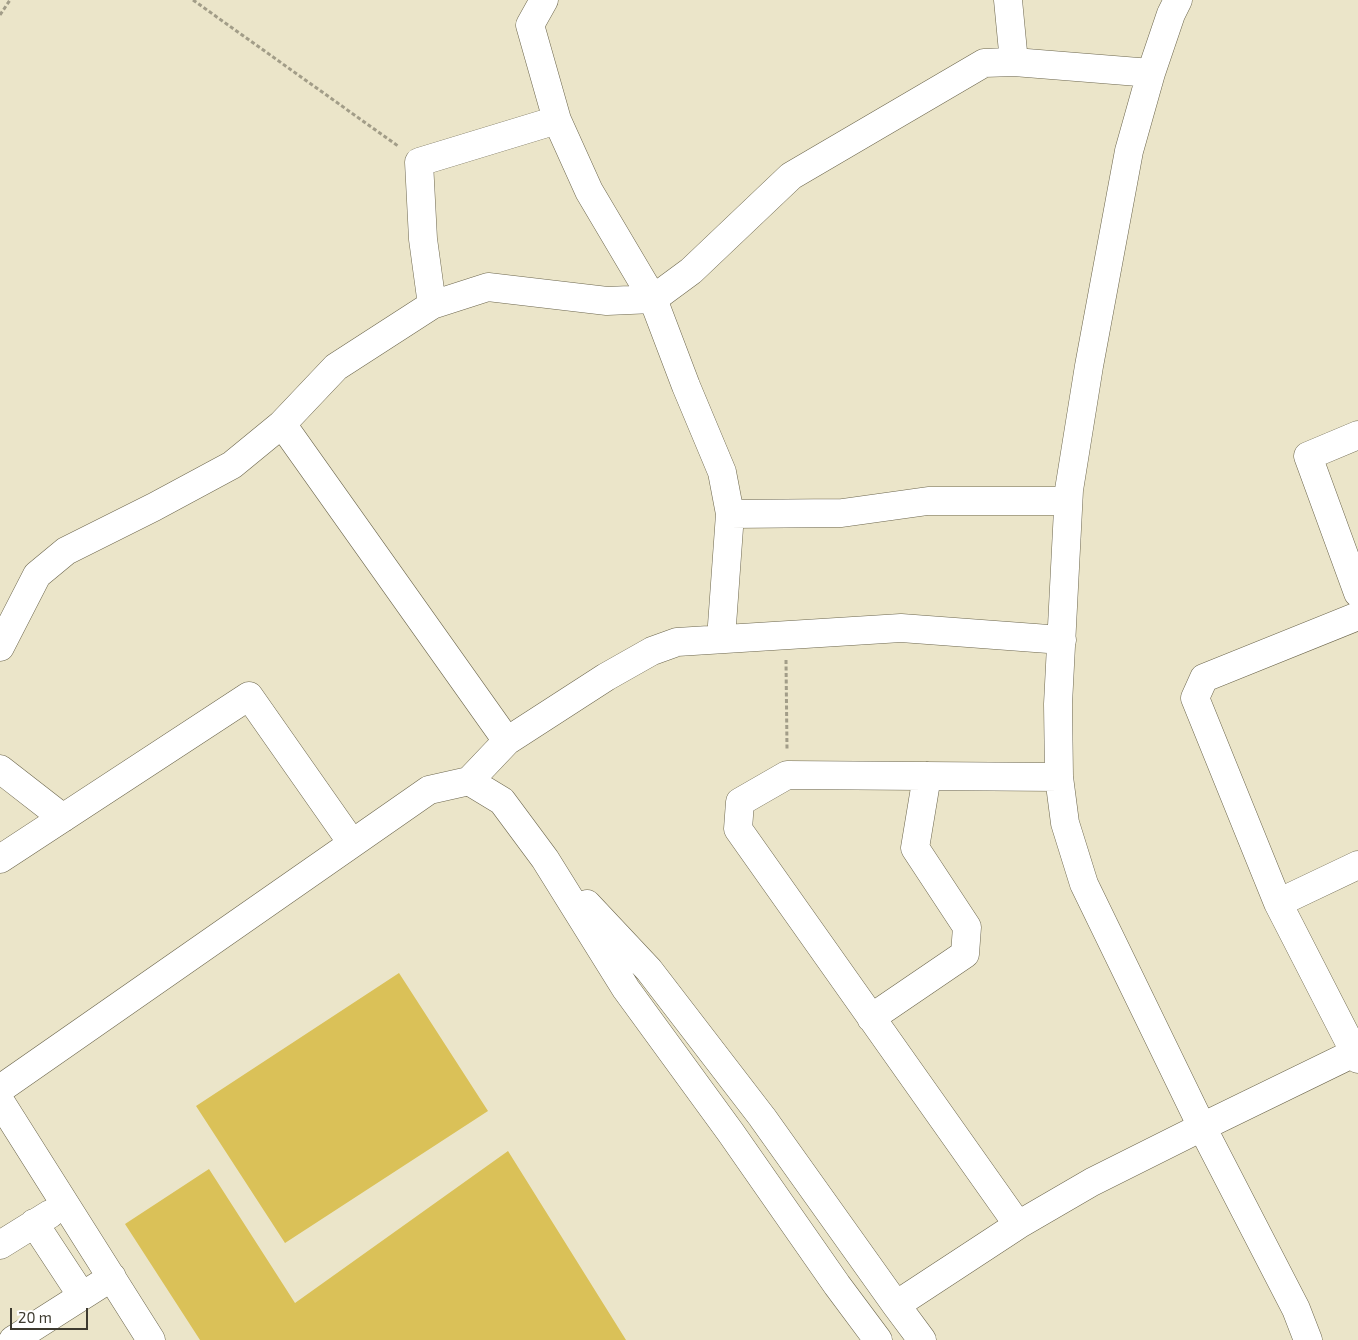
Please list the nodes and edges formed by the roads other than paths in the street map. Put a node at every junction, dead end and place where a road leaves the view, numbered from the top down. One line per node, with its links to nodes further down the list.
1 (544, 0): 6 (street)
2 (1008, 0): 4 (street)
3 (1178, 0): 5 (street)
4 (1014, 62): 5 (street); 7 (street)
5 (1151, 73): 11 (street)
6 (558, 120): 7 (street); 8 (street)
7 (653, 299): 8 (street); 12 (street)
8 (432, 305): 9 (street)
9 (282, 424): 17 (street); 18 (street)
10 (1358, 435): 13 (street)
11 (1068, 502): 12 (street); 16 (street)
12 (730, 514): 15 (street)
13 (1358, 593)
14 (1358, 616): 28 (street)
15 (721, 639): 16 (street); 18 (street)
16 (1062, 640): 21 (street)
17 (0, 647)
18 (507, 741): 22 (street)
19 (0, 769): 23 (street)
20 (927, 776): 21 (street); 29 (street); 29 (street)
21 (1059, 777): 33 (street)
22 (469, 781): 24 (street); 26 (street)
23 (63, 818): 24 (street); 25 (street)
24 (352, 842): 31 (street)
25 (0, 859)
26 (545, 859): 40 (street); 43 (street)
27 (1358, 865): 28 (street)
28 (1278, 903): 30 (street)
29 (872, 1018): 36 (street)
30 (1357, 1054): 33 (street)
31 (0, 1089)
32 (0, 1101): 34 (street)
33 (1202, 1127): 36 (street); 45 (street)
34 (65, 1204): 35 (street); 38 (street)
35 (34, 1223): 37 (street); 39 (street)
36 (1018, 1225): 40 (street)
37 (0, 1245)
38 (112, 1278): 39 (street); 42 (street)
39 (82, 1296): 41 (street)
40 (896, 1306): 44 (street)
41 (13, 1340)
42 (151, 1340)
43 (878, 1340)
44 (922, 1340)
45 (1308, 1340)

